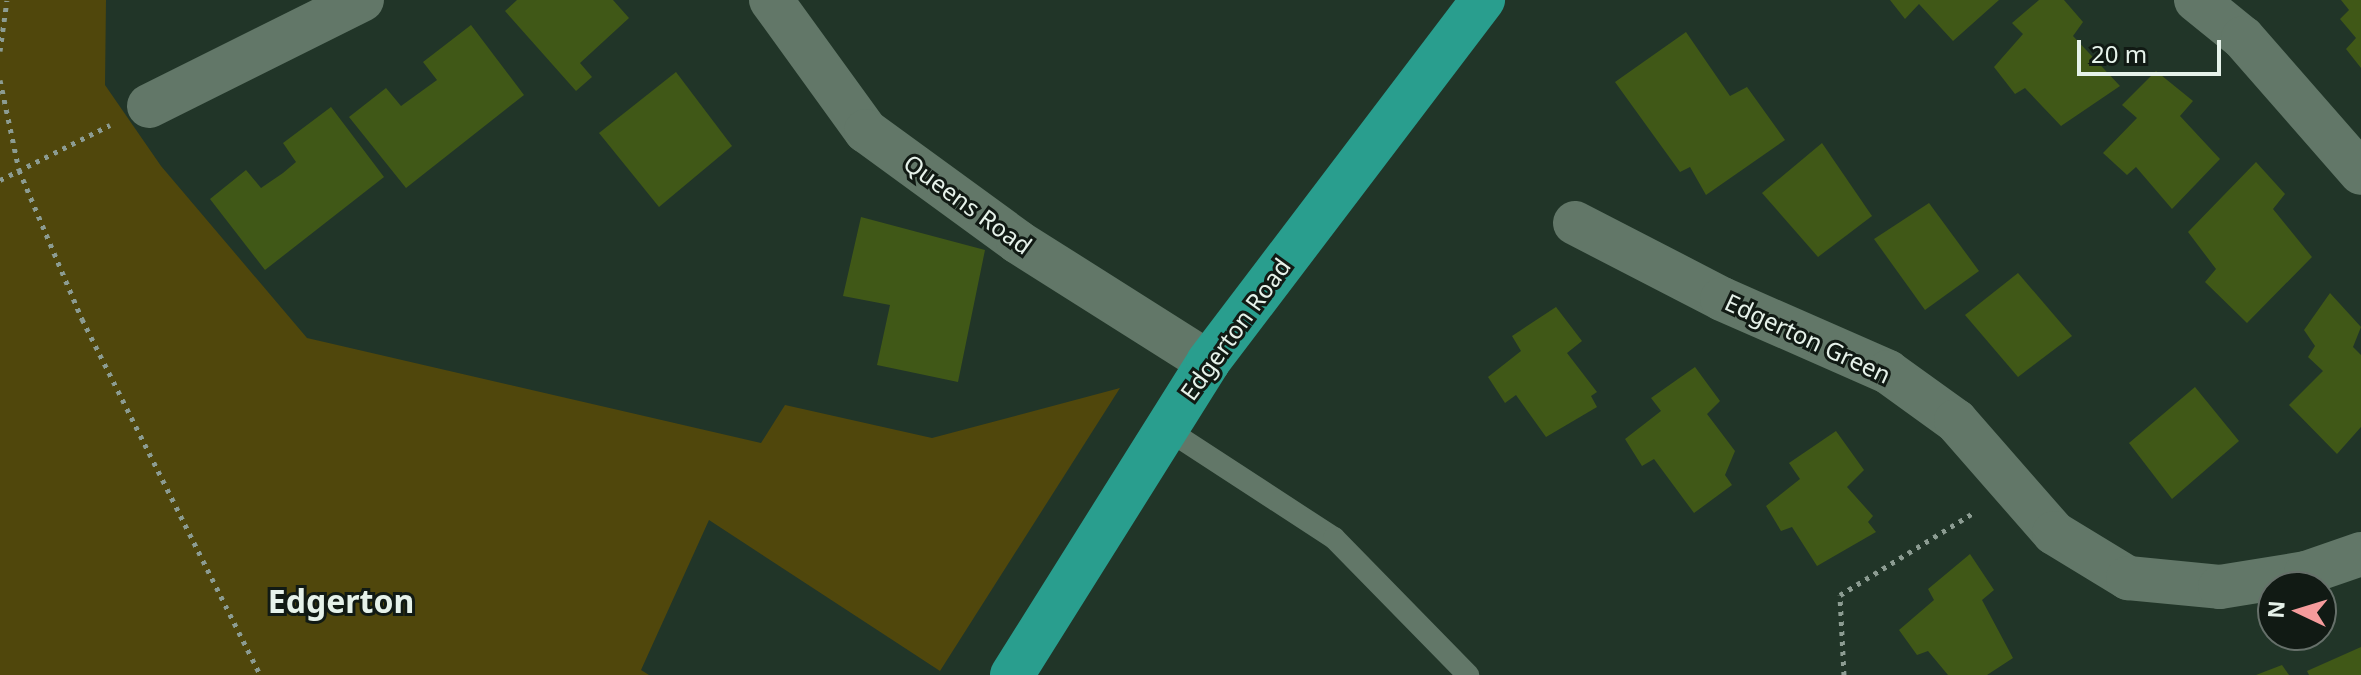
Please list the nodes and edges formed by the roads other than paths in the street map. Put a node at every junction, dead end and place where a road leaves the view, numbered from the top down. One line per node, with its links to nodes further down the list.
1 (362, 0): 5 (street)
2 (771, 0): 8 (street, Queens Road)
3 (1483, 0): 8 (highway, Edgerton Road)
4 (2196, 0): 6 (street)
5 (149, 106)
6 (2361, 173)
7 (1575, 223): 10 (street, Edgerton Green)
8 (1208, 362): 9 (highway, Edgerton Road)
9 (1165, 428): 11 (highway, Edgerton Road); 12 (lane)
10 (2361, 554)
11 (1012, 675)
12 (1468, 675)

